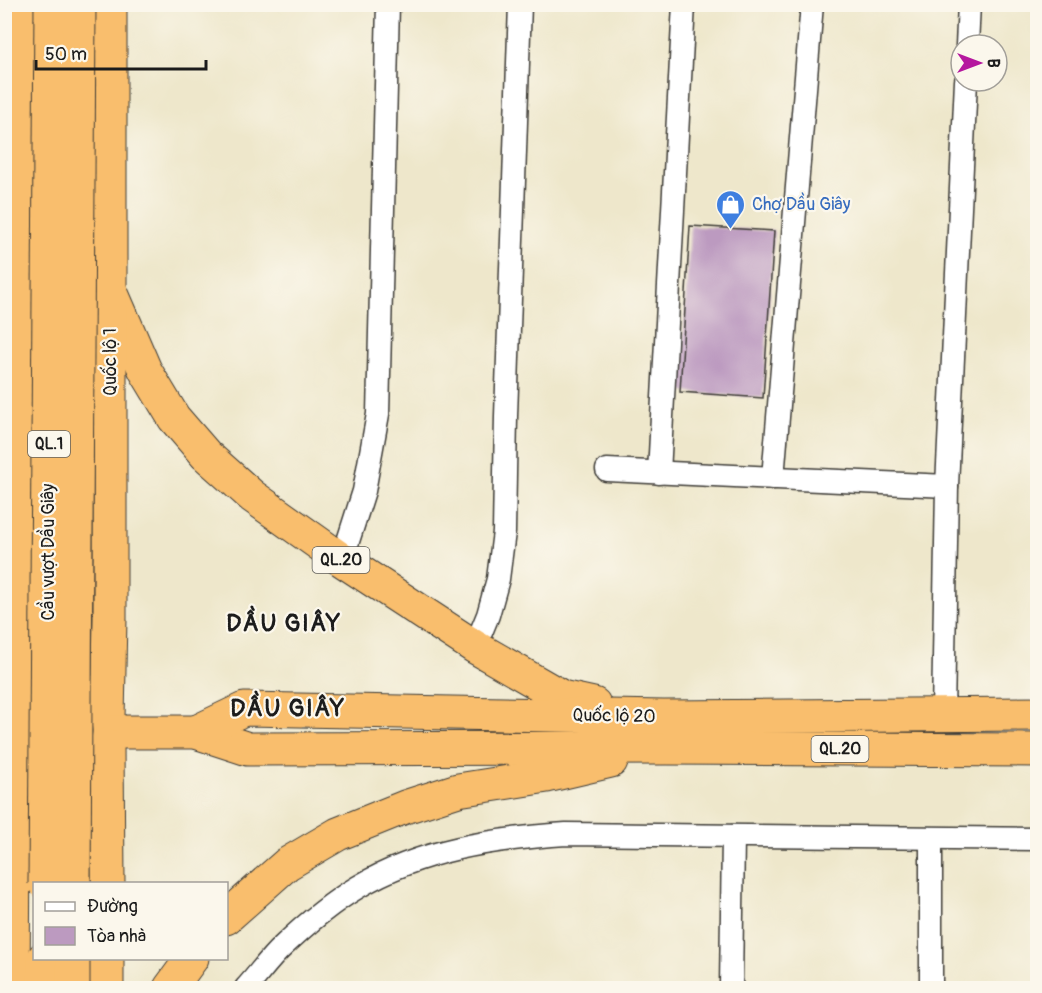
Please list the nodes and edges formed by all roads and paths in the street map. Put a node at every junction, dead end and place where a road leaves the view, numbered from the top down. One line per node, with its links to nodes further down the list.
1 (19, 4): 12 (highway, QL.1)
2 (51, 4): 30 (highway, Cầu vượt Dầu Giây / QL.1, bridge)
3 (79, 4): 31 (highway, Cầu vượt Dầu Giây / QL.1, bridge)
4 (110, 4): 13 (highway, Quốc lộ 1)
5 (388, 4): 18 (street)
6 (520, 4): 19 (street)
7 (684, 4): 15 (street)
8 (812, 4): 16 (street)
9 (969, 4): 10 (street)
10 (968, 33)
11 (965, 93): 17 (street)
12 (11, 117): 22 (highway, QL.1)
13 (110, 289): 18 (highway, QL.20); 23 (highway, Quốc lộ 1)
14 (607, 470): 15 (street)
15 (659, 473): 16 (street)
16 (773, 478): 17 (street)
17 (947, 486): 21 (street)
18 (342, 561): 19 (highway, QL.20)
19 (474, 647): 24 (highway, QL.20)
20 (1038, 714): 21 (highway, Quốc lộ 20 / QL.20)
21 (943, 715): 24 (highway, Quốc lộ 20 / QL.20)
22 (18, 732): 23 (highway); 23 (highway); 27 (highway, QL.1)
23 (108, 732): 24 (highway, Quốc lộ 20 / QL.20); 32 (highway, Quốc lộ 1)
24 (665, 732): 25 (highway, Quốc lộ 20 / QL.20); 33 (highway, QL.20)
25 (1038, 750)
26 (733, 836): 28 (street); 44 (street); 45 (street)
27 (9, 839): 39 (highway, QL.1)
28 (931, 839): 29 (street); 46 (street)
29 (1038, 839)
30 (45, 882)
31 (74, 882)
32 (108, 882)
33 (228, 916)
34 (44, 960): 40 (highway)
35 (73, 960): 41 (highway)
36 (107, 960): 42 (highway)
37 (191, 960): 43 (highway)
38 (4, 987): 39 (street)
39 (11, 988)
40 (44, 988)
41 (73, 988)
42 (107, 988)
43 (171, 988)
44 (246, 988)
45 (731, 988)
46 (931, 988)

